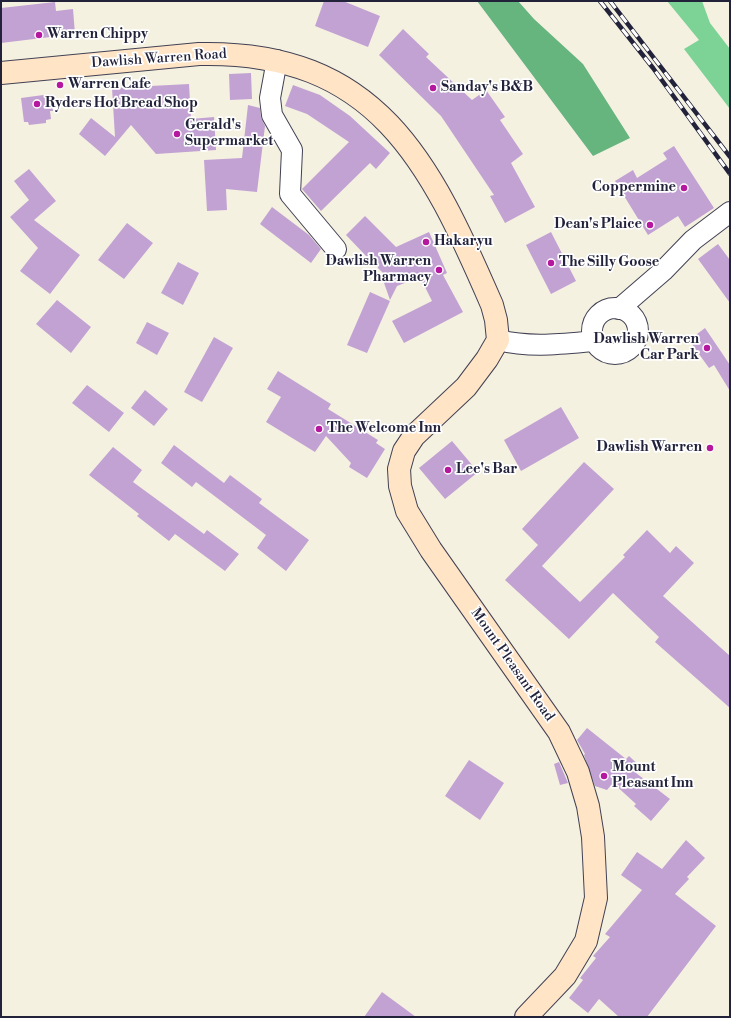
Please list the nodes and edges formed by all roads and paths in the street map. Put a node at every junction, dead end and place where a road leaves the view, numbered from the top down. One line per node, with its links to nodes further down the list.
1 (277, 60): 2 (street, Dawlish Warren Road); 4 (street); 6 (street, Dawlish Warren Road)
2 (1, 73)
3 (730, 212): 5 (street)
4 (336, 249)
5 (619, 309): 7 (street); 7 (street)
6 (498, 340): 7 (street); 8 (street, Mount Pleasant Road)
7 (594, 341)
8 (526, 1017)

